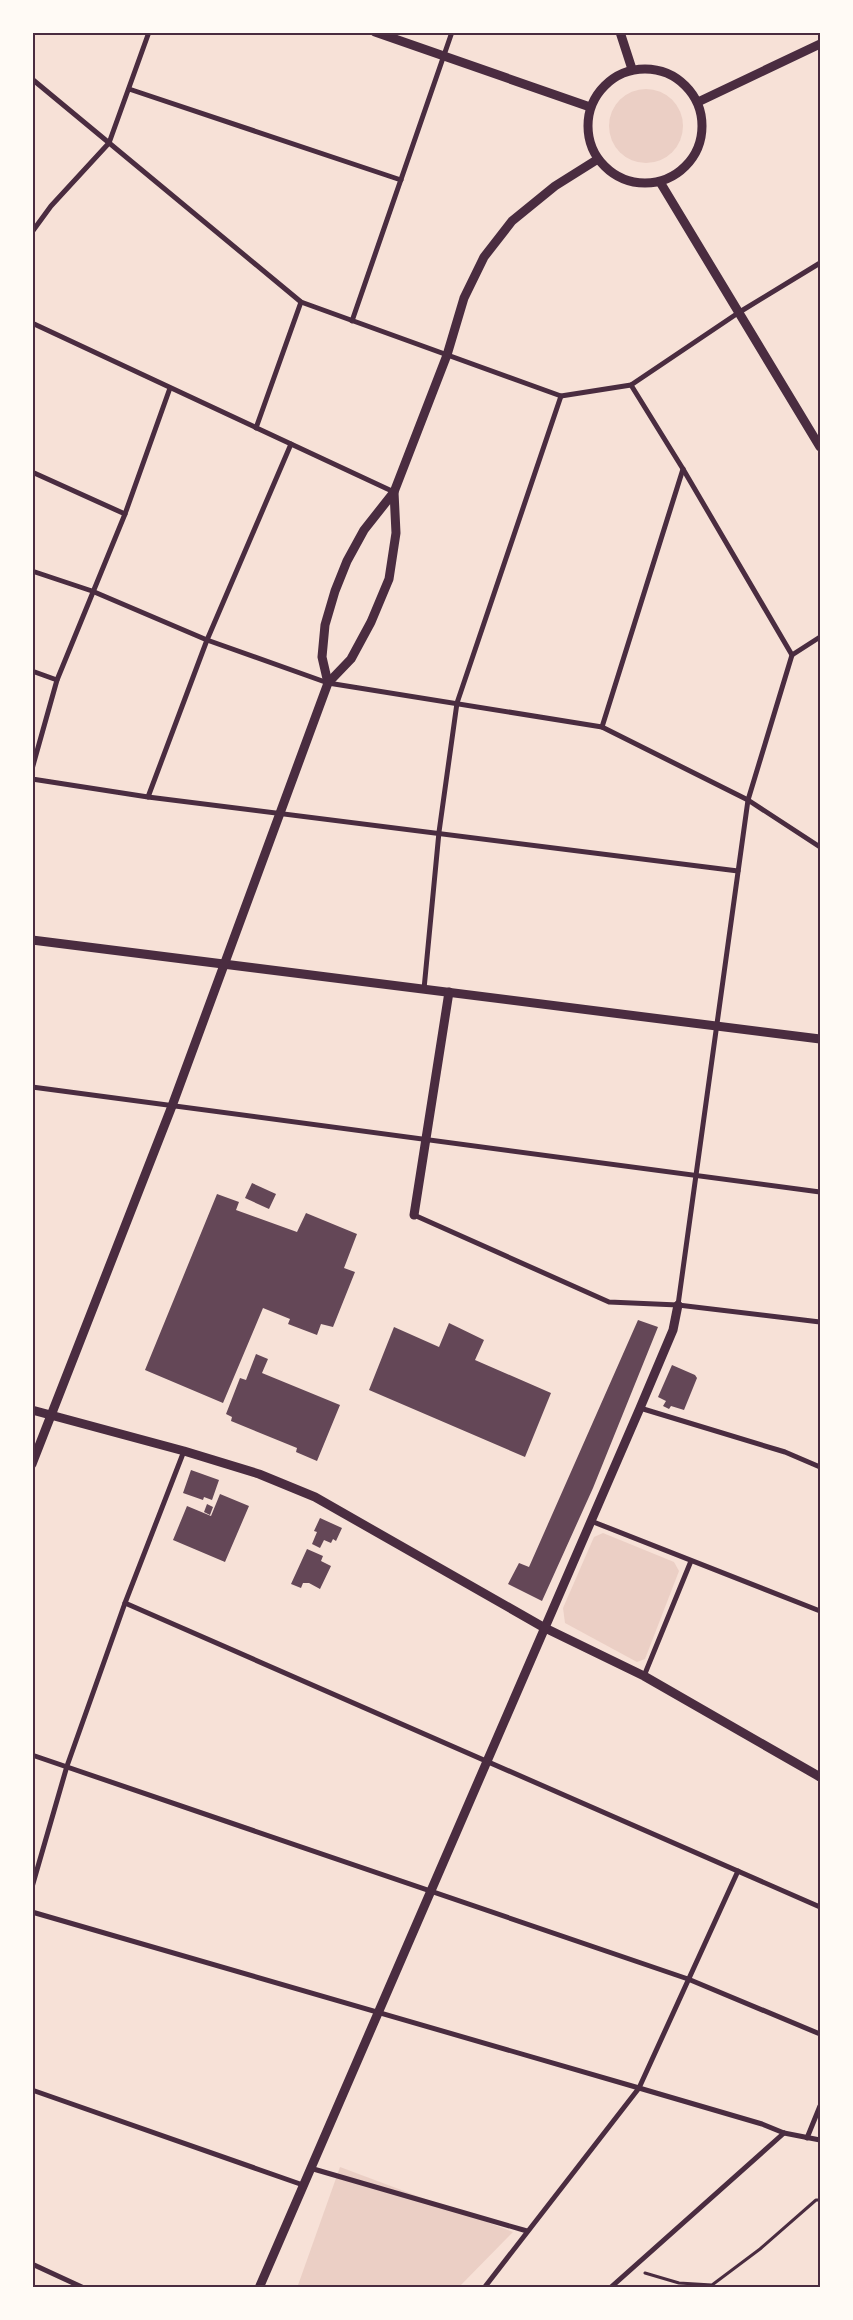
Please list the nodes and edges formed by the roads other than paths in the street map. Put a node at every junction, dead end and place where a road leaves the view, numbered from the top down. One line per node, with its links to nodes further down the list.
1 (149, 32): 9 (street)
2 (376, 32): 6 (street)
3 (452, 32): 6 (street)
4 (620, 32): 7 (street)
5 (820, 44): 10 (street)
6 (443, 57): 11 (street); 14 (street)
7 (632, 69): 10 (street); 11 (street)
8 (32, 80): 12 (street)
9 (129, 89): 12 (street); 14 (street)
10 (698, 102): 15 (street)
11 (590, 107): 13 (street)
12 (110, 143): 16 (street); 18 (street)
13 (598, 159): 15 (street); 22 (street)
14 (401, 180): 20 (street)
15 (660, 182): 19 (street)
16 (32, 232)
17 (820, 262): 19 (street)
18 (301, 302): 20 (street); 26 (street)
19 (738, 313): 23 (street); 28 (street)
20 (352, 321): 22 (street)
21 (32, 323): 24 (street)
22 (447, 355): 25 (street); 31 (street)
23 (631, 385): 25 (street); 29 (street)
24 (170, 388): 26 (street); 32 (street)
25 (561, 396): 41 (street)
26 (256, 428): 27 (street)
27 (291, 444): 31 (street); 36 (street)
28 (820, 447)
29 (683, 469): 37 (street); 42 (street)
30 (32, 472): 32 (street)
31 (394, 492): 40 (street); 40 (street)
32 (125, 514): 34 (street)
33 (32, 571): 34 (street)
34 (92, 591): 36 (street); 39 (street)
35 (820, 637): 37 (street)
36 (207, 640): 40 (street); 45 (street)
37 (792, 655): 46 (street)
38 (32, 672): 39 (street)
39 (57, 680): 43 (street)
40 (328, 683): 41 (street); 47 (street)
41 (457, 703): 42 (street); 48 (street)
42 (602, 727): 46 (street)
43 (32, 769)
44 (32, 779): 45 (street)
45 (148, 797): 47 (street)
46 (748, 800): 49 (street); 50 (street)
47 (279, 812): 48 (street); 52 (street)
48 (439, 832): 50 (street); 53 (street)
49 (820, 847)
50 (738, 871): 55 (street)
51 (32, 940): 52 (street)
52 (226, 964): 53 (street); 58 (street)
53 (424, 989): 54 (street)
54 (449, 992): 55 (street); 59 (street)
55 (718, 1025): 56 (street); 60 (street)
56 (820, 1038)
57 (32, 1086): 58 (street)
58 (172, 1106): 59 (street); 67 (street)
59 (425, 1138): 60 (street); 62 (street)
60 (695, 1176): 61 (street); 63 (street)
61 (820, 1192)
62 (414, 1215): 63 (street)
63 (678, 1305): 64 (street); 65 (street)
64 (820, 1322)
65 (640, 1408): 70 (street); 71 (street)
66 (32, 1410): 67 (street)
67 (51, 1414): 68 (street); 69 (street)
68 (184, 1451): 73 (street); 75 (street)
69 (32, 1464)
70 (820, 1467)
71 (590, 1520): 72 (street); 75 (street)
72 (691, 1561): 74 (street); 76 (street)
73 (125, 1603): 78 (street); 79 (street)
74 (820, 1612)
75 (543, 1627): 76 (street); 78 (street)
76 (644, 1676): 80 (street)
77 (32, 1755): 79 (street)
78 (486, 1761): 81 (street); 83 (street)
79 (67, 1766): 82 (street); 83 (street)
80 (820, 1777)
81 (738, 1871): 84 (street); 86 (street)
82 (32, 1887)
83 (430, 1891): 86 (street); 87 (street)
84 (820, 1907)
85 (32, 1912): 87 (street)
86 (688, 1979): 88 (street); 89 (street)
87 (378, 2012): 89 (street); 95 (street)
88 (820, 2034)
89 (639, 2088): 92 (street); 97 (street)
90 (32, 2090): 96 (street)
91 (820, 2106): 93 (street)
92 (784, 2133): 93 (street); 102 (street)
93 (807, 2138): 94 (street)
94 (820, 2140)
95 (310, 2168): 96 (street); 97 (street)
96 (303, 2185): 100 (street)
97 (528, 2231): 101 (street)
98 (32, 2264): 99 (street)
99 (84, 2288)
100 (259, 2288)
101 (484, 2288)
102 (610, 2288)

